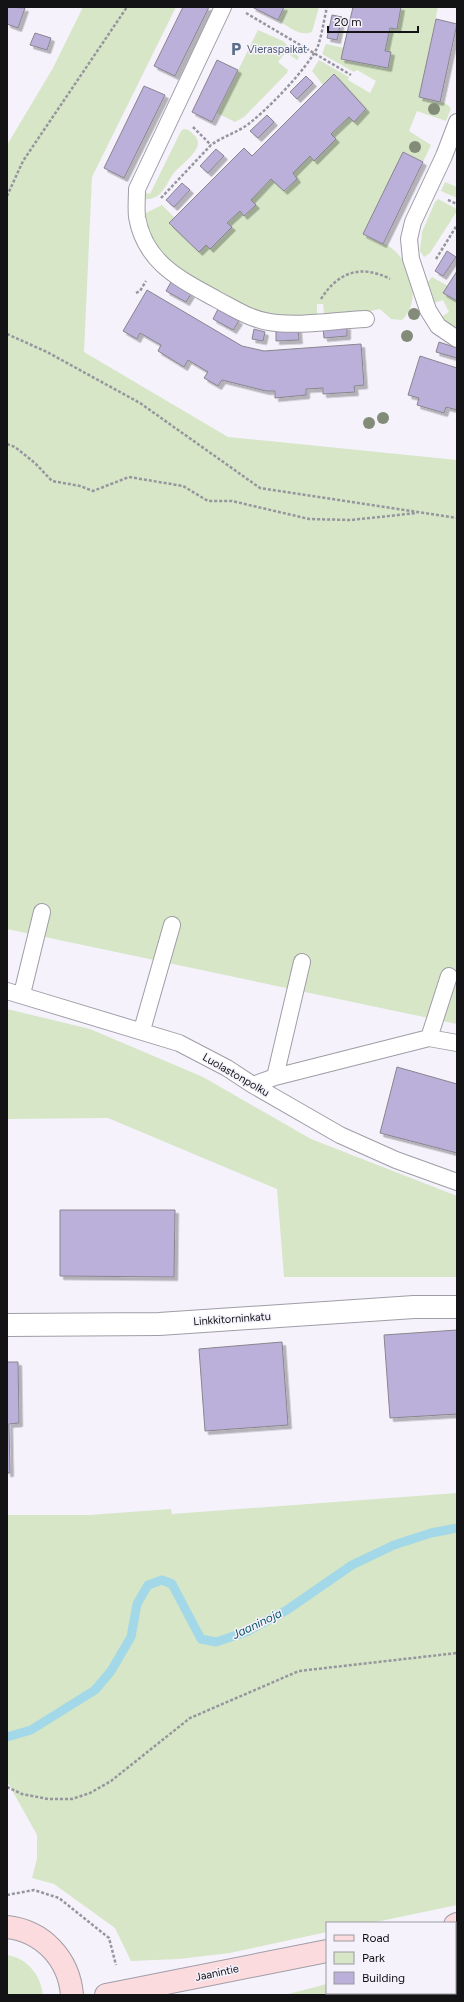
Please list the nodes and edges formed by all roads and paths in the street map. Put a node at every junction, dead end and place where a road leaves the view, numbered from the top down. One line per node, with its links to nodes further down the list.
1 (127, 7): 8 (path)
2 (223, 7): 9 (lane)
3 (327, 7): 5 (path)
4 (243, 11): 5 (path)
5 (314, 53): 6 (path); 9 (path)
6 (351, 75)
7 (457, 122): 12 (lane)
8 (7, 196)
9 (137, 206): 14 (lane)
10 (457, 225): 12 (path)
11 (390, 278): 13 (path)
12 (419, 285): 16 (lane)
13 (320, 304)
14 (366, 319)
15 (7, 334): 18 (path)
16 (457, 339)
17 (7, 444): 18 (path)
18 (422, 512): 19 (path)
19 (457, 518)
20 (42, 912): 24 (lane)
21 (172, 925): 25 (lane)
22 (302, 962): 28 (lane)
23 (449, 976): 26 (lane)
24 (14, 993): 25 (lane, Luolastonpolku)
25 (142, 1030): 29 (lane, Luolastonpolku)
26 (429, 1038): 27 (lane); 28 (lane)
27 (457, 1043)
28 (275, 1077): 29 (lane)
29 (253, 1085): 30 (lane, Luolastonpolku)
30 (457, 1182)
31 (457, 1307): 32 (street, Linkkitorninkatu)
32 (7, 1325)
33 (457, 1653): 34 (path)
34 (7, 1787)
35 (7, 1895): 38 (path)
36 (7, 1927): 39 (main road)
37 (326, 1951): 40 (main road, Jaanintie)
38 (116, 1961)
39 (72, 1995)
40 (106, 1995)

